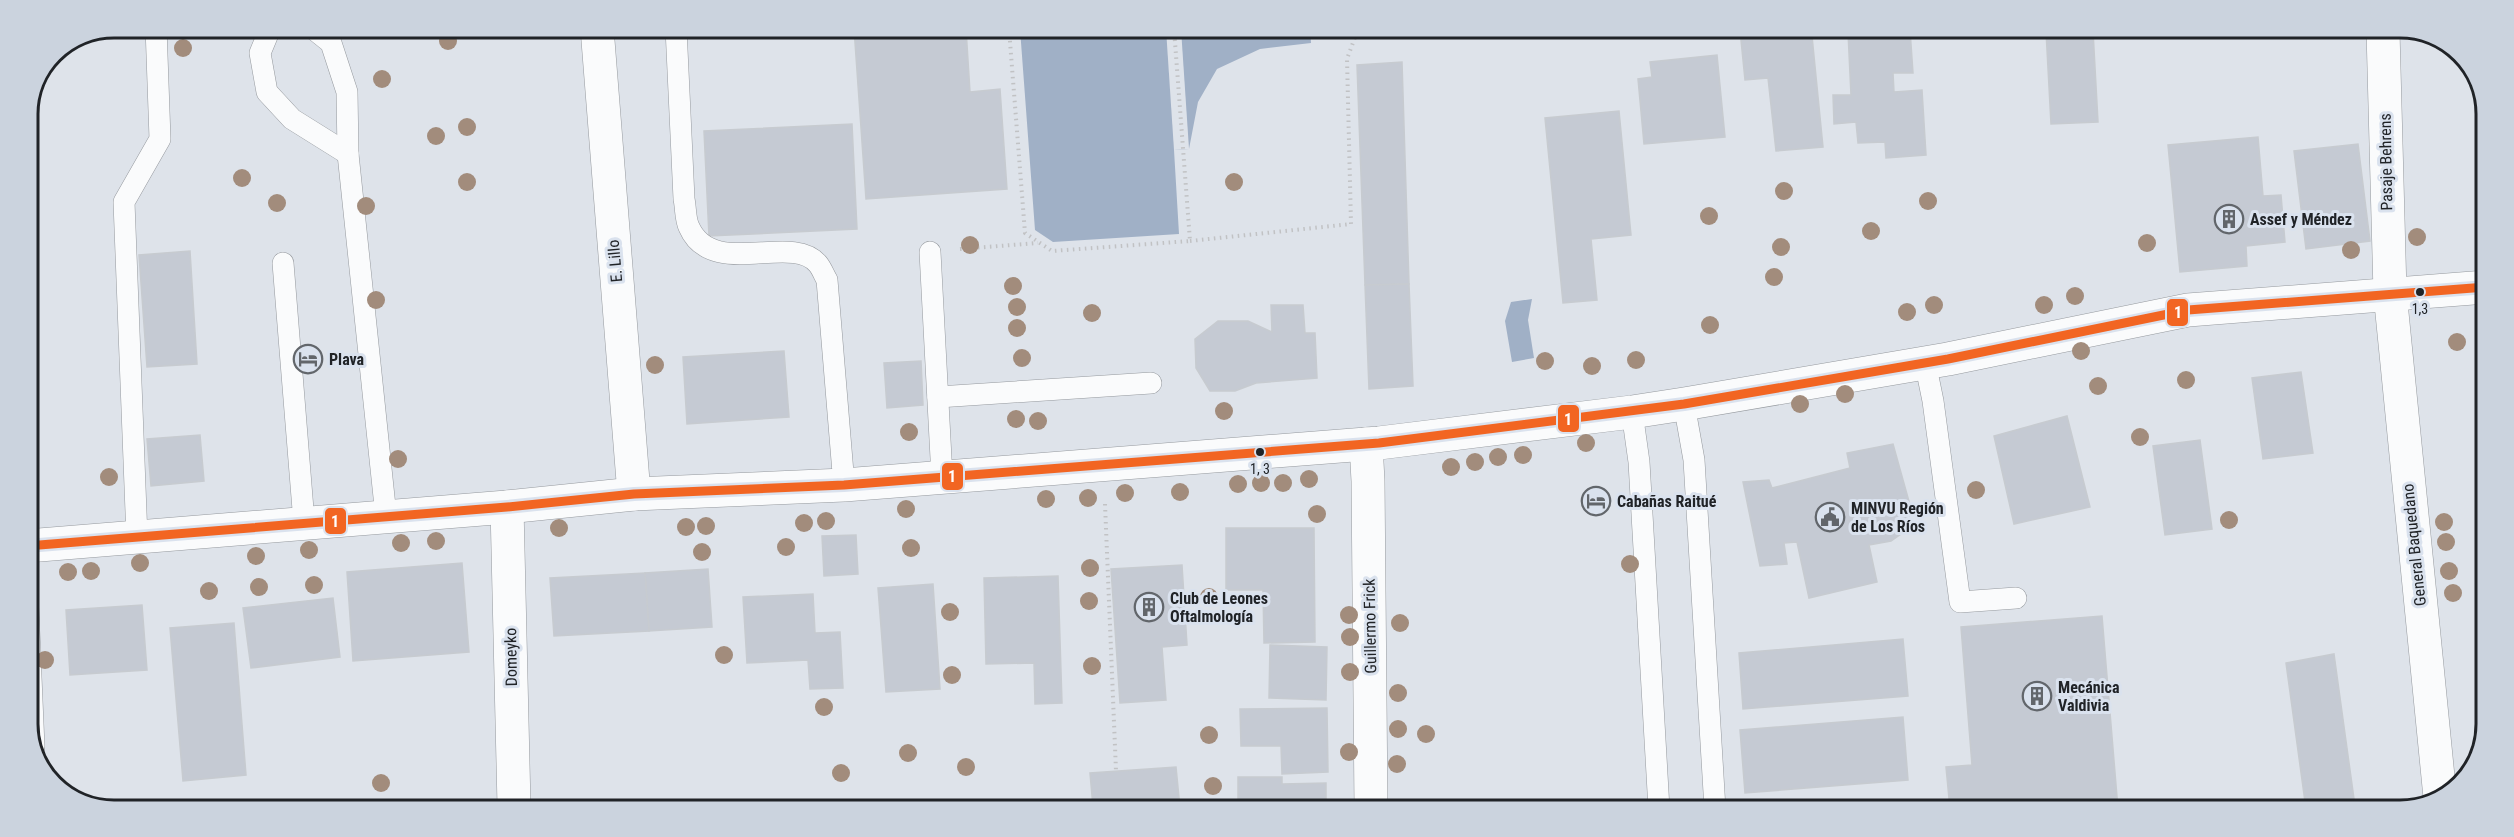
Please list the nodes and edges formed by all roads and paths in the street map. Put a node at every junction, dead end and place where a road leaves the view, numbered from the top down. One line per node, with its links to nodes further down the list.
1 (156, 38): 30 (lane)
2 (266, 38): 10 (lane)
3 (326, 38): 10 (lane)
4 (598, 38): 25 (main road, E. Lillo)
5 (676, 38): 24 (lane)
6 (1010, 38): 12 (path)
7 (1175, 38): 11 (path)
8 (1355, 38): 11 (path)
9 (2383, 38): 16 (main road, Pasaje Behrens)
10 (348, 154): 28 (lane)
11 (1190, 241): 12 (path)
12 (1038, 243): 13 (path)
13 (930, 252): 19 (lane)
14 (283, 263): 29 (lane)
15 (2476, 288): 16 (main road)
16 (2390, 293): 17 (main road); 34 (main road, General Baquedano)
17 (1925, 362): 20 (main road); 32 (lane)
18 (1151, 383): 19 (lane)
19 (938, 397): 23 (lane)
20 (1684, 404): 21 (main road); 38 (lane)
21 (1632, 412): 22 (main road); 37 (lane)
22 (1366, 444): 23 (main road); 36 (main road, Guillermo Frick)
23 (942, 477): 24 (main road)
24 (844, 485): 25 (main road)
25 (634, 494): 27 (main road)
26 (1105, 504): 33 (path)
27 (507, 507): 28 (main road); 35 (main road, Domeyko)
28 (386, 516): 29 (main road)
29 (304, 522): 30 (main road)
30 (137, 538): 31 (main road)
31 (38, 545)
32 (2016, 598)
33 (1116, 771)
34 (2439, 789)
35 (514, 800)
36 (1371, 800)
37 (1659, 800)
38 (1714, 800)

